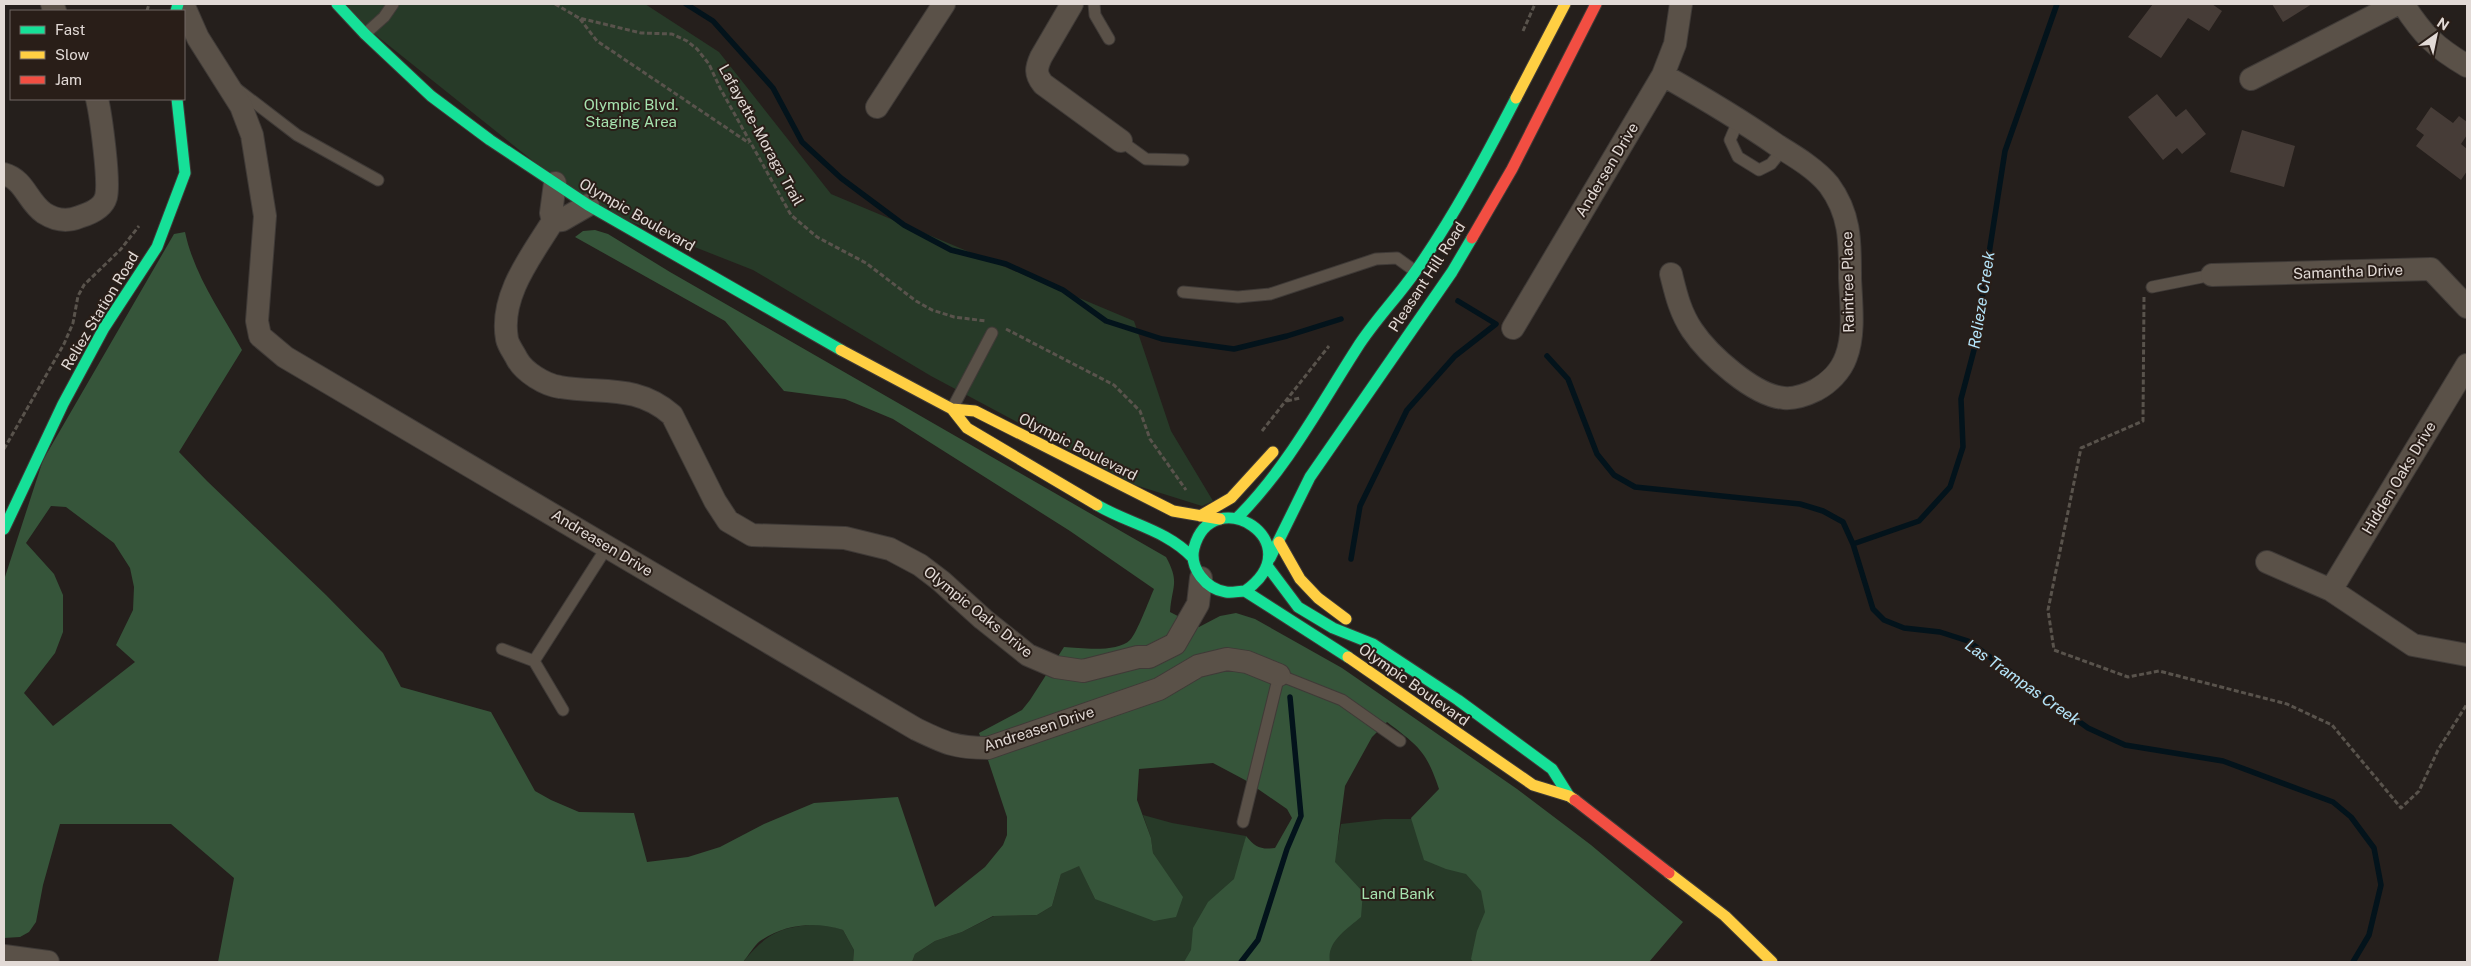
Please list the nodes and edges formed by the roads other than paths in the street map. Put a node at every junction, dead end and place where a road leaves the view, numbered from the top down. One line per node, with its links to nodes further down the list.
1 (183, 4): 16 (street, Andreasen Drive)
2 (337, 4): 12 (main road, Olympic Boulevard)
3 (393, 4): 12 (lane)
4 (944, 4): 20 (street)
5 (1072, 4): 22 (street)
6 (1094, 4): 13 (lane)
7 (1565, 4): 30 (main road, Pleasant Hill Road)
8 (1596, 4): 47 (main road, Pleasant Hill Road)
9 (1681, 4): 15 (street, Andersen Drive)
10 (2397, 4): 17 (street)
11 (2403, 4): 14 (street)
12 (365, 34): 27 (main road, Olympic Boulevard)
13 (1109, 39)
14 (2467, 66)
15 (1663, 74): 21 (street, Raintree Place); 37 (street, Andersen Drive)
16 (222, 77): 26 (lane); 48 (street, Andreasen Drive)
17 (2251, 79)
18 (97, 100): 25 (street)
19 (177, 100): 46 (main road, Reliez Station Road)
20 (877, 107)
21 (1739, 119): 23 (street, Raintree Place); 23 (lane)
22 (1121, 141): 24 (lane)
23 (1783, 149): 31 (street, Raintree Place)
24 (1182, 160)
25 (4, 174)
26 (378, 180)
27 (555, 184): 28 (main road, Olympic Boulevard); 29 (street)
28 (588, 205): 29 (street); 40 (main road, Olympic Boulevard)
29 (554, 221): 55 (street, Olympic Oaks Drive)
30 (1415, 272): 34 (lane); 38 (main road, Pleasant Hill Road)
31 (1671, 274)
32 (2212, 276): 33 (lane); 35 (street, Samantha Drive)
33 (2152, 287)
34 (1183, 292)
35 (2467, 307)
36 (991, 328): 40 (lane)
37 (1513, 328)
38 (1359, 344): 41 (main road); 44 (main road, Pleasant Hill Road)
39 (2467, 366): 52 (street, Hidden Oaks Drive)
40 (952, 409): 43 (main road, Olympic Boulevard); 51 (main road, Olympic Boulevard)
41 (1295, 425)
42 (1282, 440): 43 (main road)
43 (1200, 516): 45 (main road, Olympic Boulevard)
44 (1237, 518): 45 (main road, Olympic Boulevard); 50 (main road, Olympic Boulevard)
45 (1220, 519): 51 (main road)
46 (4, 529)
47 (1279, 542): 50 (main road, Pleasant Hill Road); 56 (main road)
48 (607, 546): 59 (lane); 60 (street, Andreasen Drive)
49 (2267, 562): 52 (street)
50 (1269, 563): 53 (main road); 56 (main road, Olympic Boulevard)
51 (1197, 568): 54 (main road, Olympic Boulevard); 55 (street, Olympic Oaks Drive)
52 (2331, 590): 58 (street)
53 (1245, 591): 54 (main road); 63 (main road, Olympic Boulevard)
54 (1220, 592): 55 (street)
55 (1198, 604)
56 (1373, 644): 63 (main road, Olympic Boulevard)
57 (502, 649): 59 (lane)
58 (2467, 655)
59 (534, 660): 61 (lane)
60 (1279, 675): 62 (lane); 64 (lane)
61 (563, 710)
62 (1400, 741)
63 (1569, 796): 67 (main road, Olympic Boulevard)
64 (1243, 822)
65 (4, 956): 66 (street)
66 (48, 962)
67 (1772, 962)

